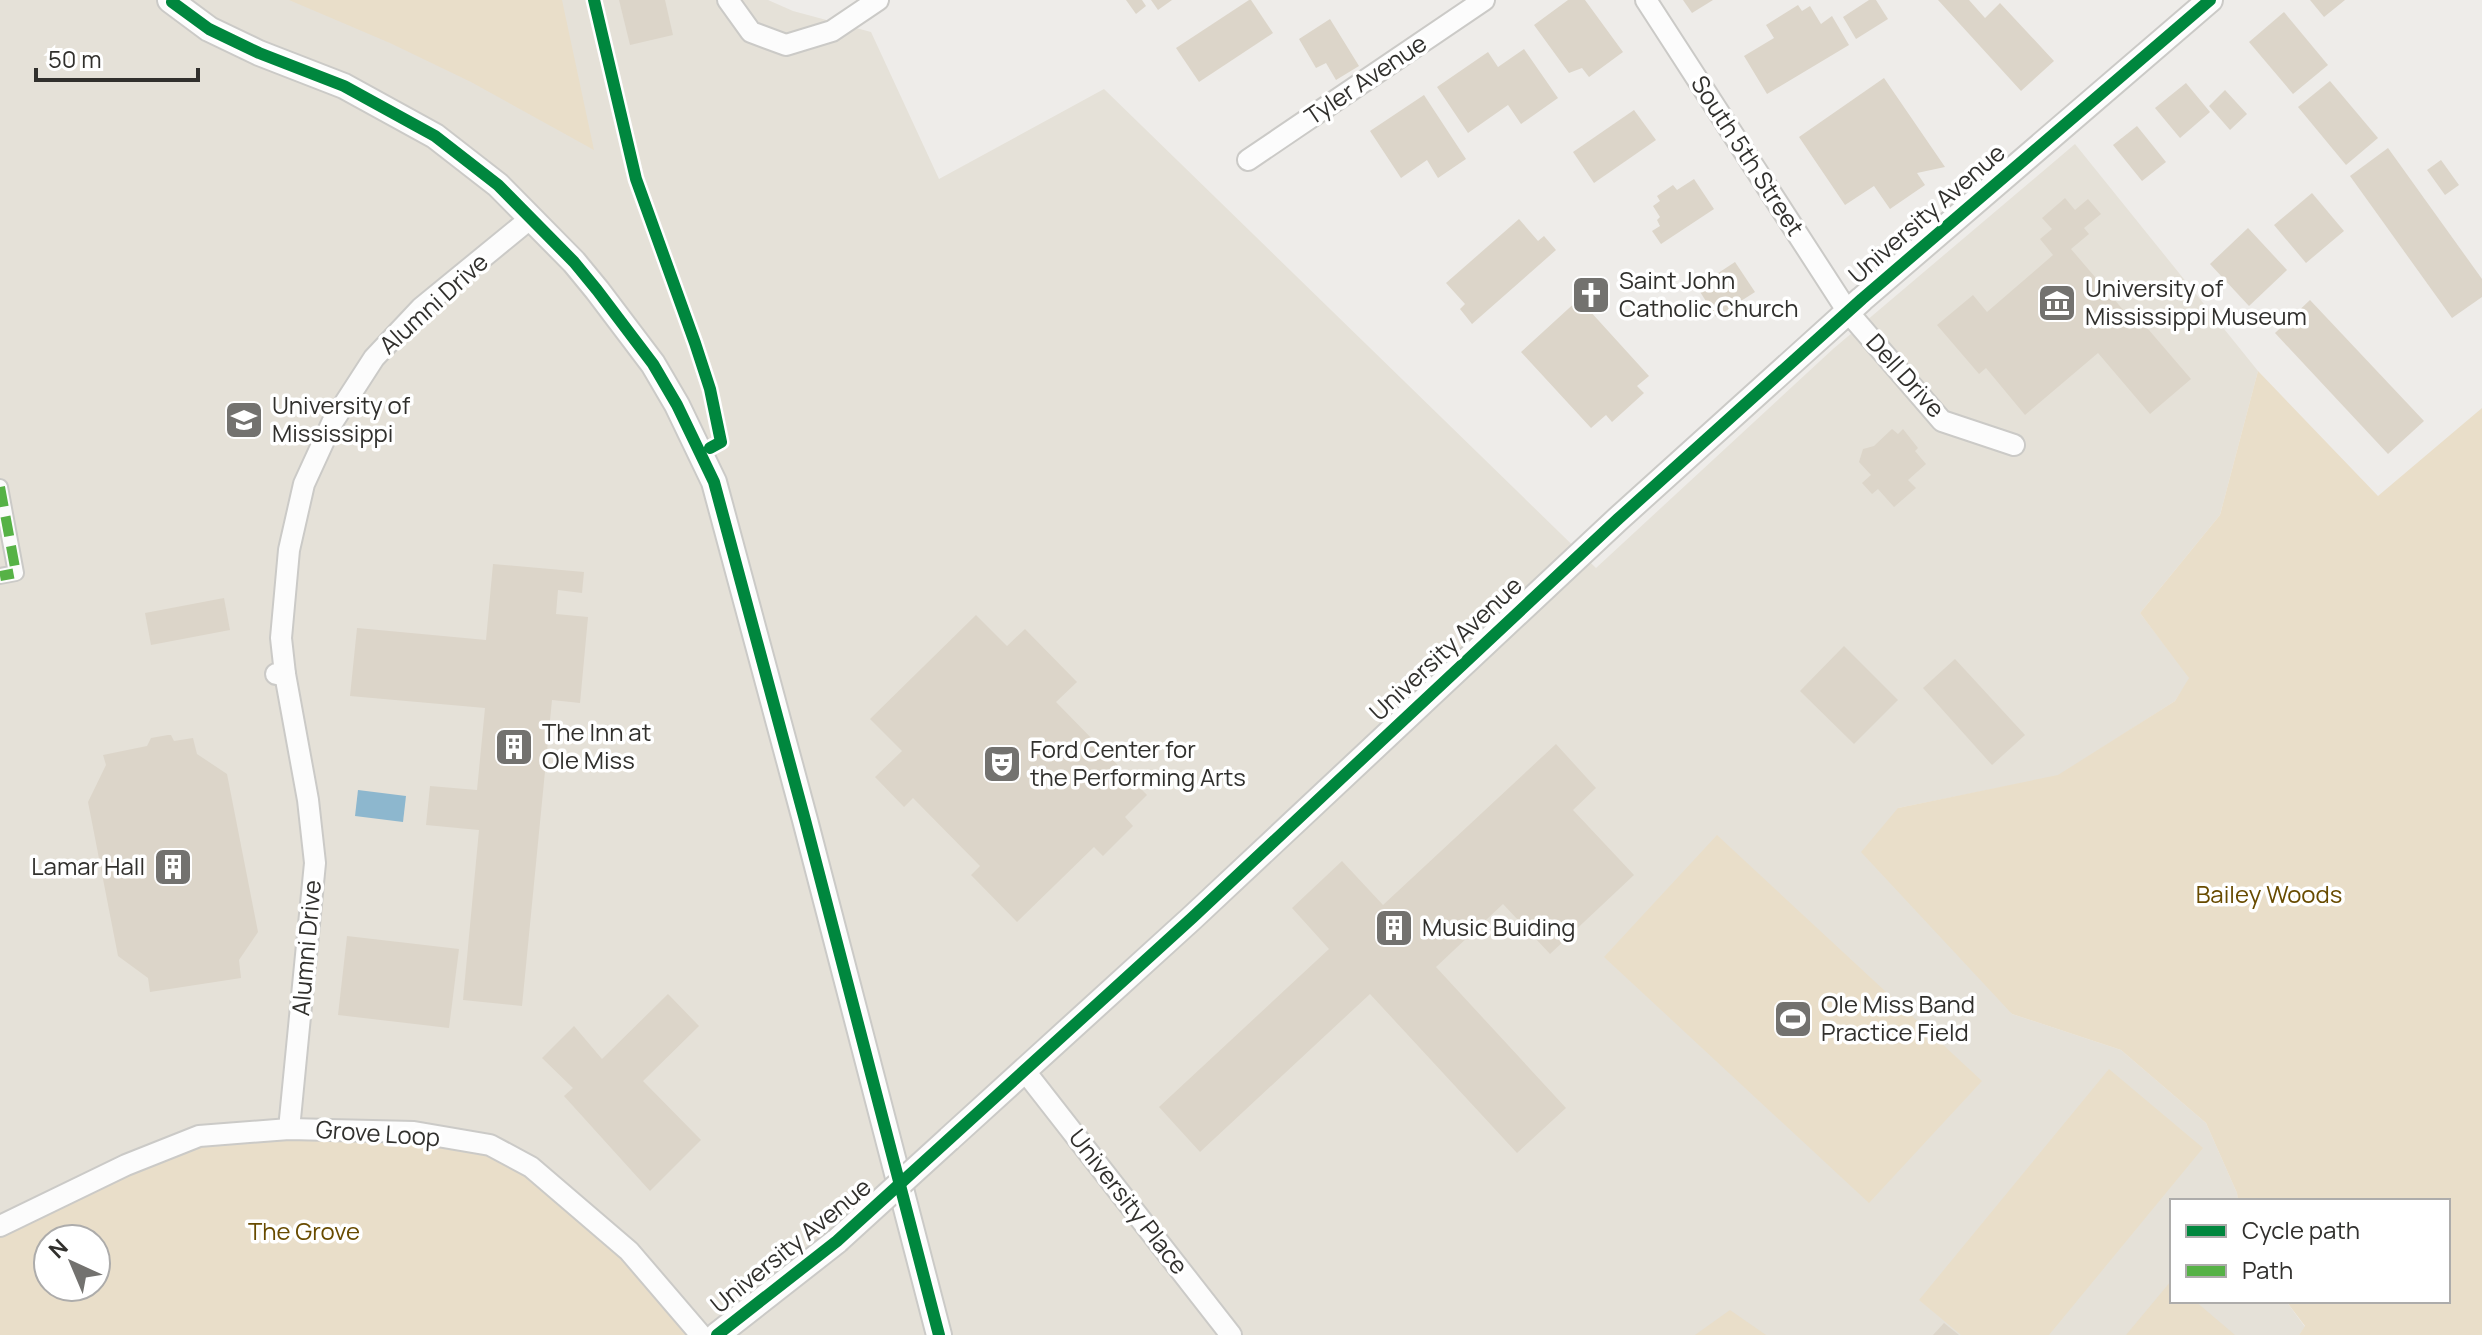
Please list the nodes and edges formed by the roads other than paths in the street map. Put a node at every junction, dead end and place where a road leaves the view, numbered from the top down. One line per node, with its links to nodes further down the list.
1 (728, 0): 2 (street)
2 (878, 0)
3 (1484, 0): 7 (street, Tyler Avenue)
4 (1646, 0): 9 (street, South 5th Street)
5 (2210, 0): 9 (street, University Avenue)
6 (170, 1): 8 (street)
7 (1248, 160)
8 (531, 218): 14 (street, Alumni Drive); 18 (street)
9 (1848, 312): 10 (street, Dell Drive); 13 (street, University Avenue)
10 (2014, 445)
11 (0, 487): 12 (street)
12 (0, 576)
13 (1024, 1070): 17 (street, University Avenue, bridge); 19 (street, University Place)
14 (289, 1129): 15 (street, Grove Loop); 16 (street, Grove Loop)
15 (0, 1226)
16 (701, 1335)
17 (717, 1335)
18 (939, 1335)
19 (1231, 1335)

